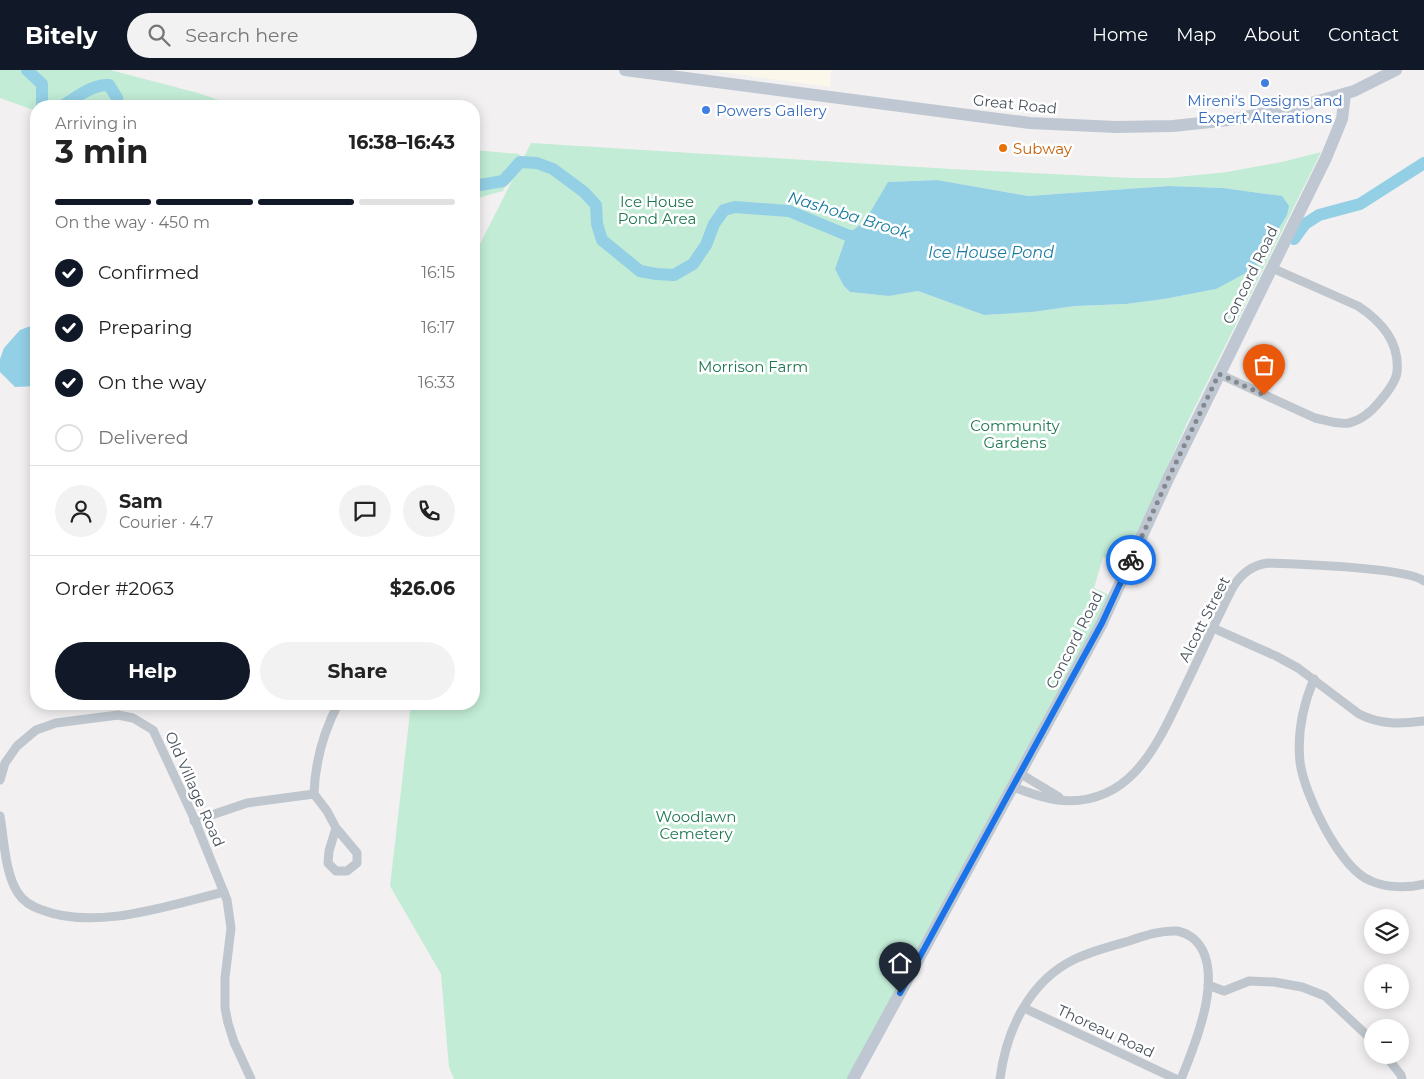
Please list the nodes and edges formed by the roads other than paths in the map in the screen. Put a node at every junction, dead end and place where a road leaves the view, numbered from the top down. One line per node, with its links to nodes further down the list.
1 (625, 70): 3 (street, Great Road)
2 (1396, 70): 3 (street, Great Road)
3 (1345, 94): 4 (street, Concord Road)
4 (1272, 268): 5 (street, Concord Road); 5 (street)
5 (1219, 374): 11 (street, Concord Road)
6 (1424, 581): 7 (street, Alcott Street)
7 (1213, 628): 8 (street); 15 (street, Alcott Street)
8 (1314, 679): 10 (street); 19 (street)
9 (335, 710): 14 (street)
10 (1424, 721)
11 (1021, 774): 13 (street, Concord Road); 15 (street)
12 (0, 780): 17 (street, Old Village Road)
13 (1014, 787): 15 (street, Alcott Street); 25 (street, Concord Road)
14 (314, 794): 17 (street); 18 (street)
15 (1068, 800)
16 (0, 816): 20 (street)
17 (194, 821): 20 (street, Old Village Road)
18 (336, 828): 18 (street)
19 (1424, 884)
20 (224, 892): 26 (street, Old Village Road)
21 (1208, 985): 22 (street); 23 (street); 29 (street)
22 (1024, 1008): 27 (street); 28 (street, Thoreau Road)
23 (1364, 1033)
24 (1392, 1064): 30 (street)
25 (855, 1077)
26 (251, 1079)
27 (1000, 1079)
28 (1176, 1079)
29 (1181, 1079)
30 (1402, 1079)

